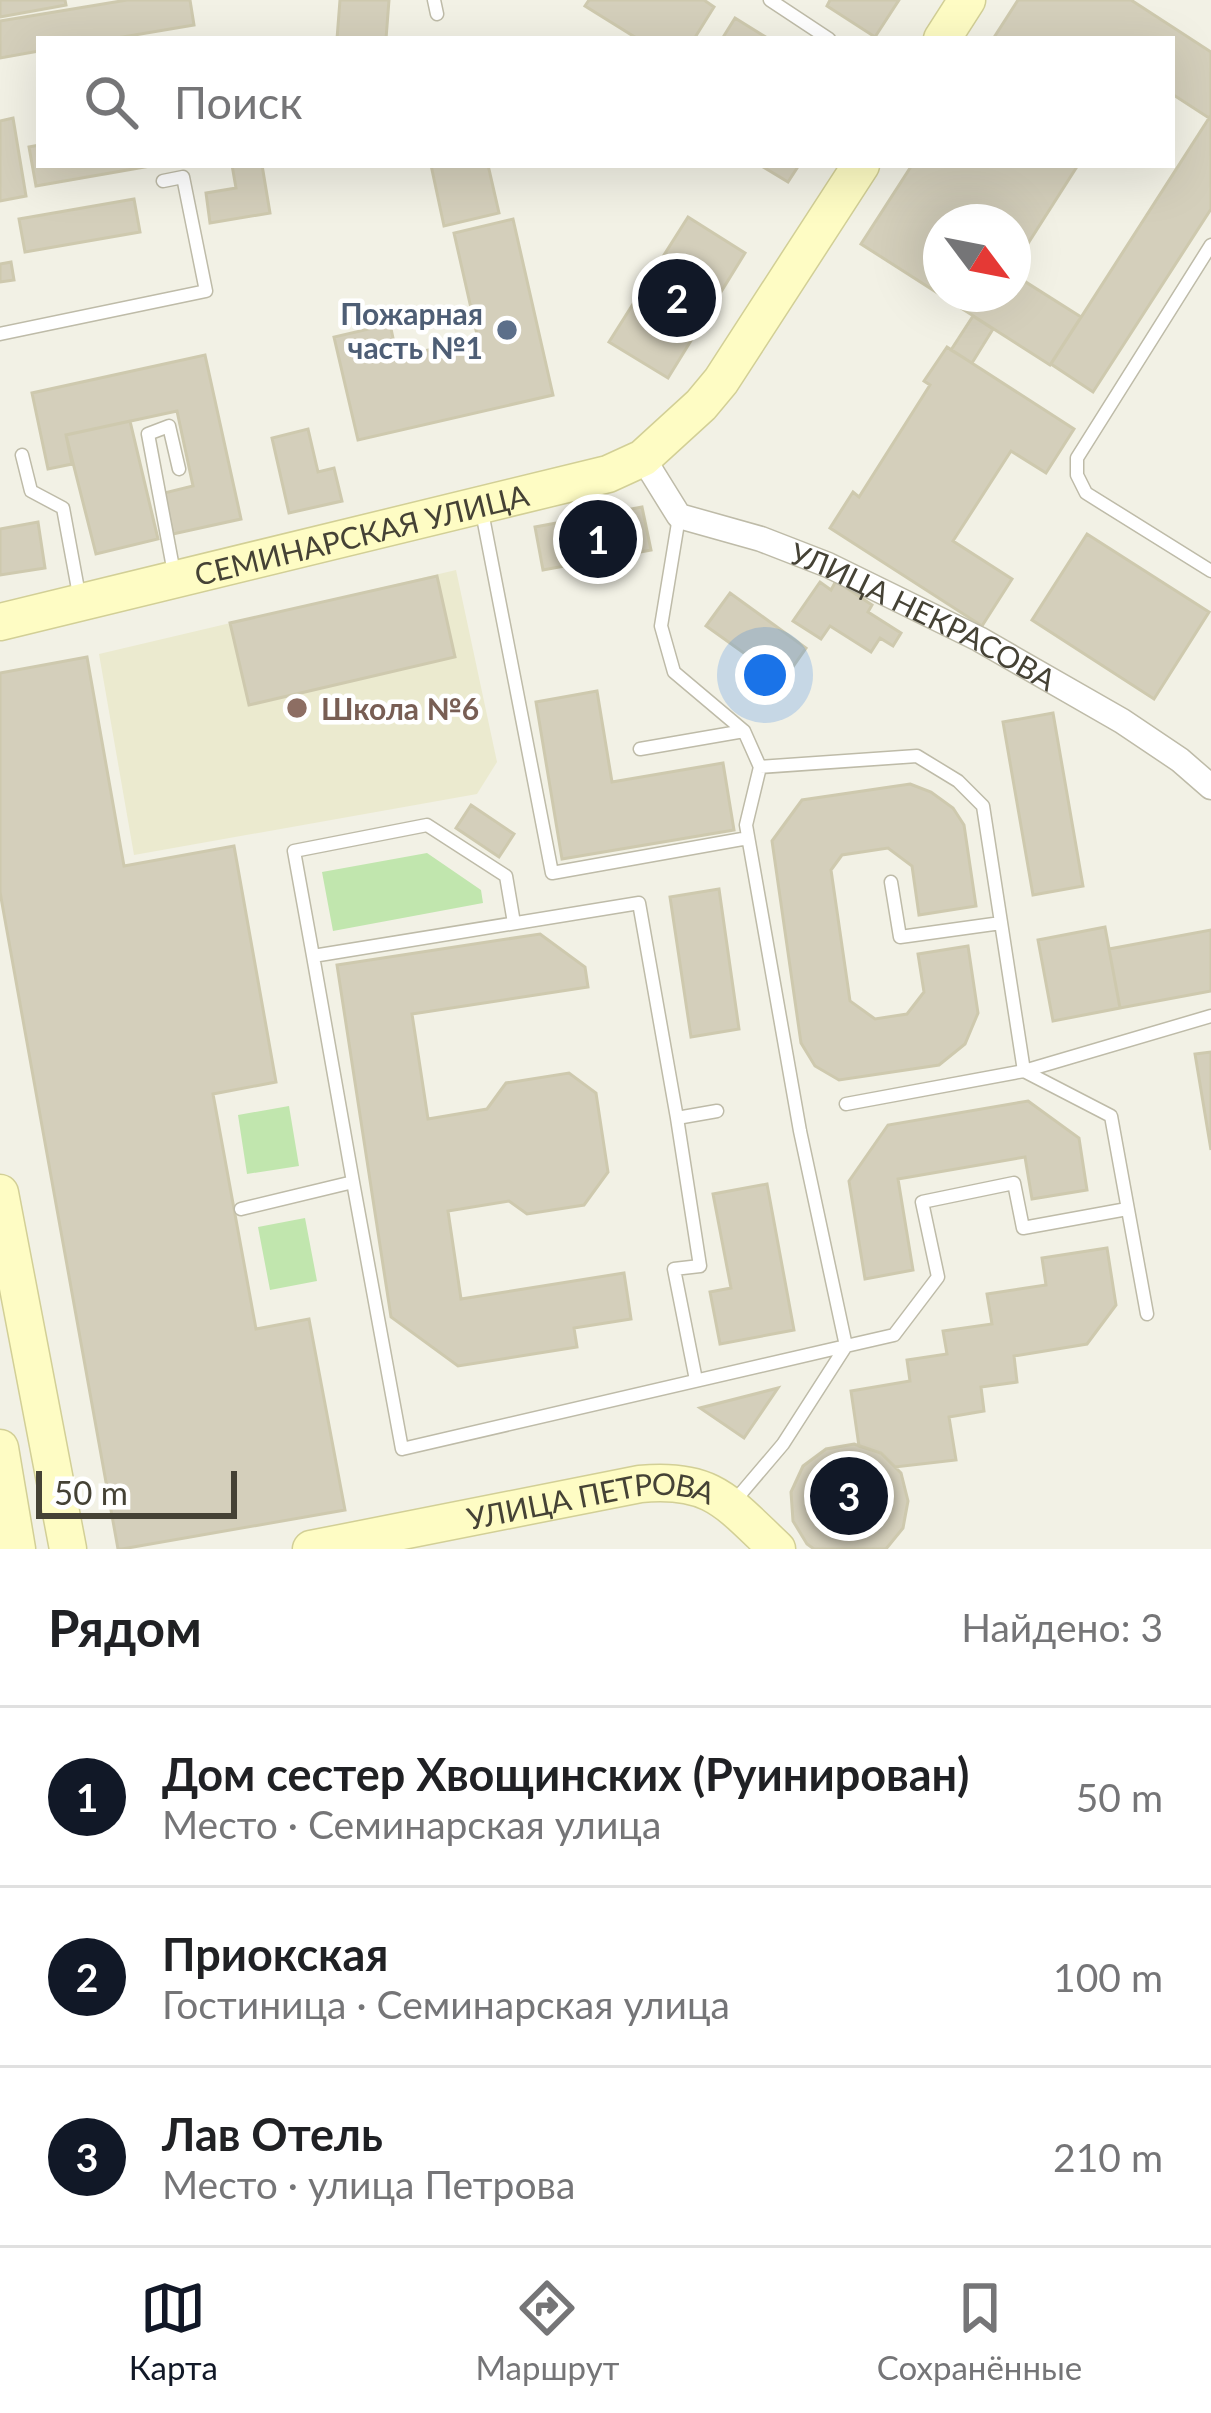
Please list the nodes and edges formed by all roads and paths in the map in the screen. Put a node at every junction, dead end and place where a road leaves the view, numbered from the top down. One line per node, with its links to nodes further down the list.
1 (967, 0): 4 (main road)
2 (773, 1): 3 (lane)
3 (825, 36)
4 (944, 36)
5 (859, 168): 10 (main road, СЕМИНАРСКАЯ УЛИЦА)
6 (163, 181): 8 (lane)
7 (1211, 245): 14 (lane)
8 (0, 334)
9 (22, 455): 16 (lane)
10 (643, 458): 12 (main road, СЕМИНАРСКАЯ УЛИЦА); 13 (street)
11 (179, 470): 15 (lane)
12 (480, 505): 15 (main road, СЕМИНАРСКАЯ УЛИЦА); 22 (lane)
13 (680, 516): 18 (lane); 21 (street, УЛИЦА НЕКРАСОВА)
14 (1211, 571)
15 (176, 578): 16 (main road, СЕМИНАРСКАЯ УЛИЦА)
16 (80, 602): 17 (main road, СЕМИНАРСКАЯ УЛИЦА)
17 (0, 622)
18 (744, 731): 19 (lane); 20 (lane)
19 (640, 748)
20 (760, 766): 22 (lane); 25 (lane)
21 (1211, 787)
22 (748, 838): 38 (lane)
23 (891, 882): 25 (lane)
24 (514, 923): 26 (lane); 26 (lane); 31 (lane)
25 (1001, 923): 28 (lane)
26 (313, 956): 32 (lane)
27 (1211, 1016): 28 (lane)
28 (1024, 1071): 29 (lane); 35 (lane)
29 (846, 1104)
30 (717, 1112): 31 (lane)
31 (677, 1118): 39 (lane)
32 (353, 1181): 34 (lane); 39 (lane)
33 (0, 1193): 36 (main road)
34 (241, 1209)
35 (1126, 1209): 37 (lane); 38 (lane)
36 (6, 1262): 43 (main road)
37 (1147, 1314)
38 (846, 1346): 39 (lane); 41 (lane)
39 (696, 1380)
40 (2, 1468): 42 (main road)
41 (732, 1504): 44 (main road, УЛИЦА ПЕТРОВА); 45 (main road, УЛИЦА ПЕТРОВА)
42 (17, 1549)
43 (68, 1549)
44 (311, 1549)
45 (777, 1549)

